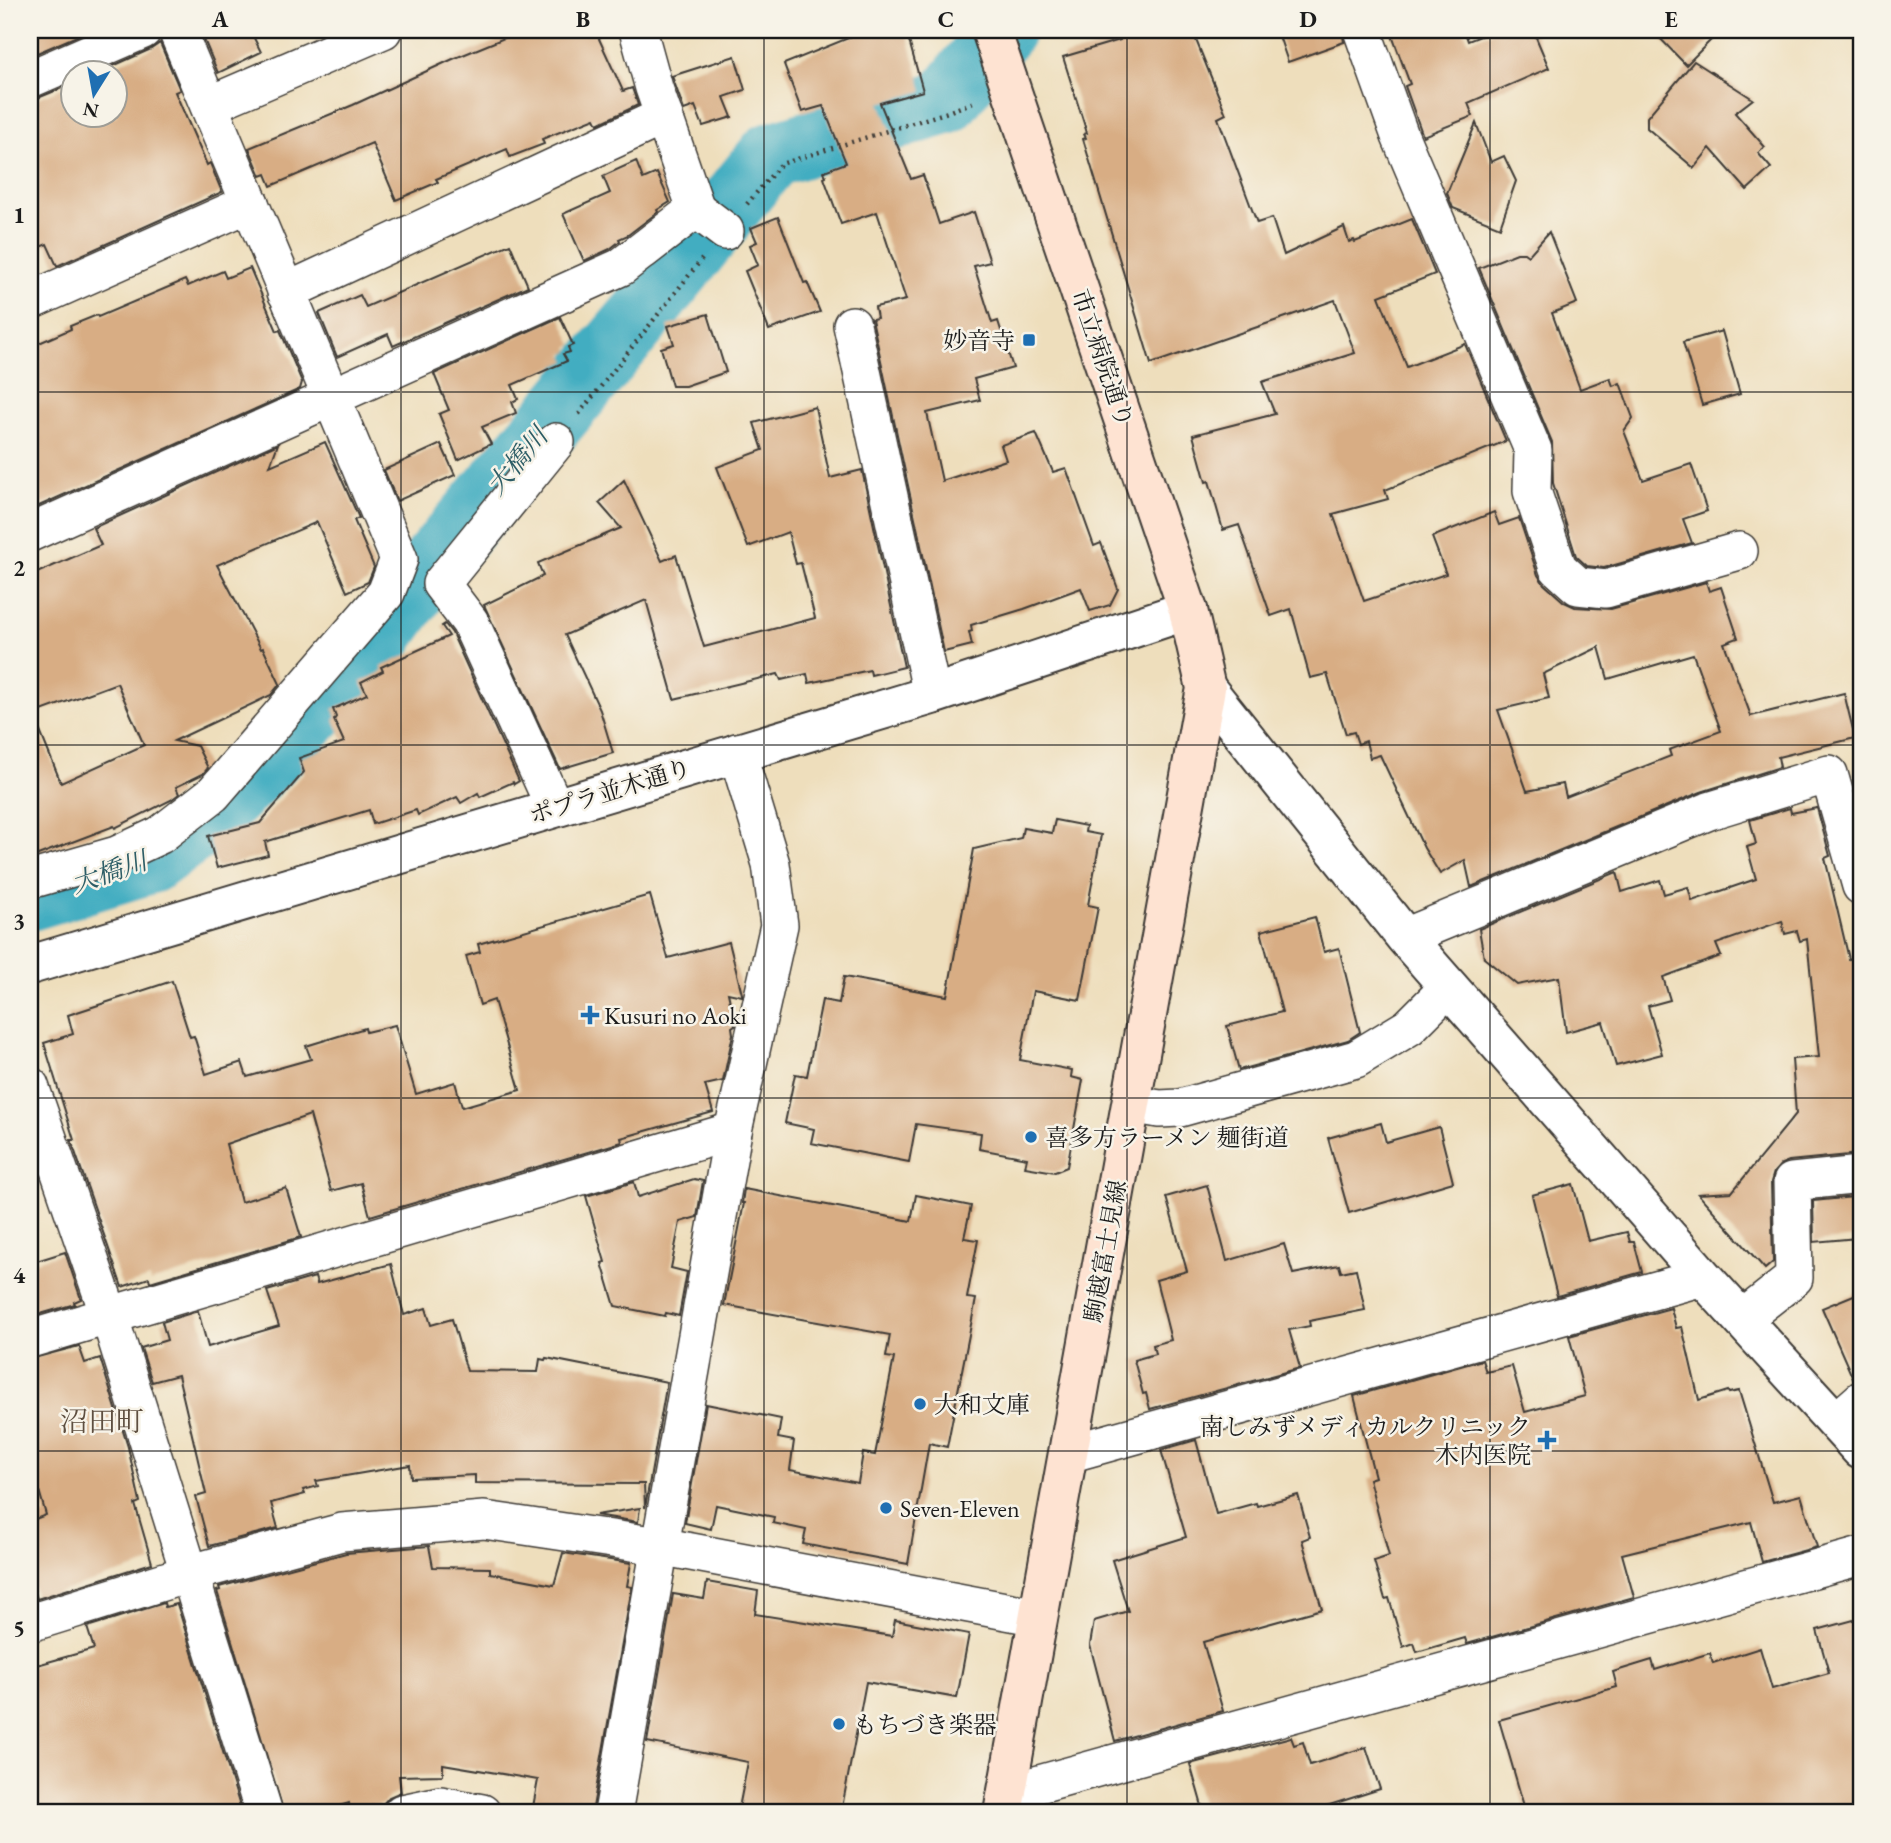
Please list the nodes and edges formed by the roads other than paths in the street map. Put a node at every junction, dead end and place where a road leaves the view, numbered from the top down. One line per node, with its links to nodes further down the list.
1 (143, 30): 7 (street)
2 (177, 30): 8 (street)
3 (383, 30): 8 (street)
4 (638, 30): 9 (street)
5 (991, 30): 20 (main road, 市立病院通り)
6 (1362, 30): 19 (street)
7 (30, 79)
8 (209, 105): 10 (street)
9 (664, 116): 11 (street); 13 (street)
10 (250, 203): 13 (street); 14 (street)
11 (696, 209): 12 (street); 16 (street)
12 (725, 231)
13 (286, 292): 16 (street)
14 (30, 301)
15 (852, 326): 22 (street)
16 (330, 398): 18 (street); 25 (street)
17 (556, 442): 24 (street)
18 (30, 533)
19 (1739, 551)
20 (1188, 610): 21 (main road, 市立病院通り); 22 (street, ポプラ並木通り)
21 (1206, 688): 27 (street); 31 (main road, 駒越富士見線)
22 (932, 695): 23 (street, ポプラ並木通り)
23 (737, 752): 24 (street, ポプラ並木通り); 32 (street)
24 (555, 808): 28 (street, ポプラ並木通り)
25 (30, 880)
26 (1861, 886): 27 (street)
27 (1405, 937): 29 (street)
28 (30, 965)
29 (1449, 987): 31 (street); 34 (street)
30 (30, 1086): 35 (street)
31 (1131, 1104): 40 (main road, 駒越富士見線)
32 (733, 1131): 35 (street); 41 (street)
33 (1861, 1175): 36 (street)
34 (1703, 1277): 36 (street); 40 (street)
35 (108, 1315): 37 (street); 43 (street)
36 (1742, 1319): 38 (street)
37 (30, 1339)
38 (1849, 1411): 39 (street)
39 (1861, 1450)
40 (1068, 1454): 44 (main road, 駒越富士見線)
41 (660, 1546): 43 (street); 44 (street); 50 (street)
42 (1861, 1556): 46 (street)
43 (191, 1573): 45 (street); 47 (street)
44 (1038, 1617): 46 (main road, 駒越富士見線)
45 (30, 1623)
46 (1005, 1803)
47 (264, 1813)
48 (402, 1813): 49 (street)
49 (482, 1813)
50 (613, 1813)

